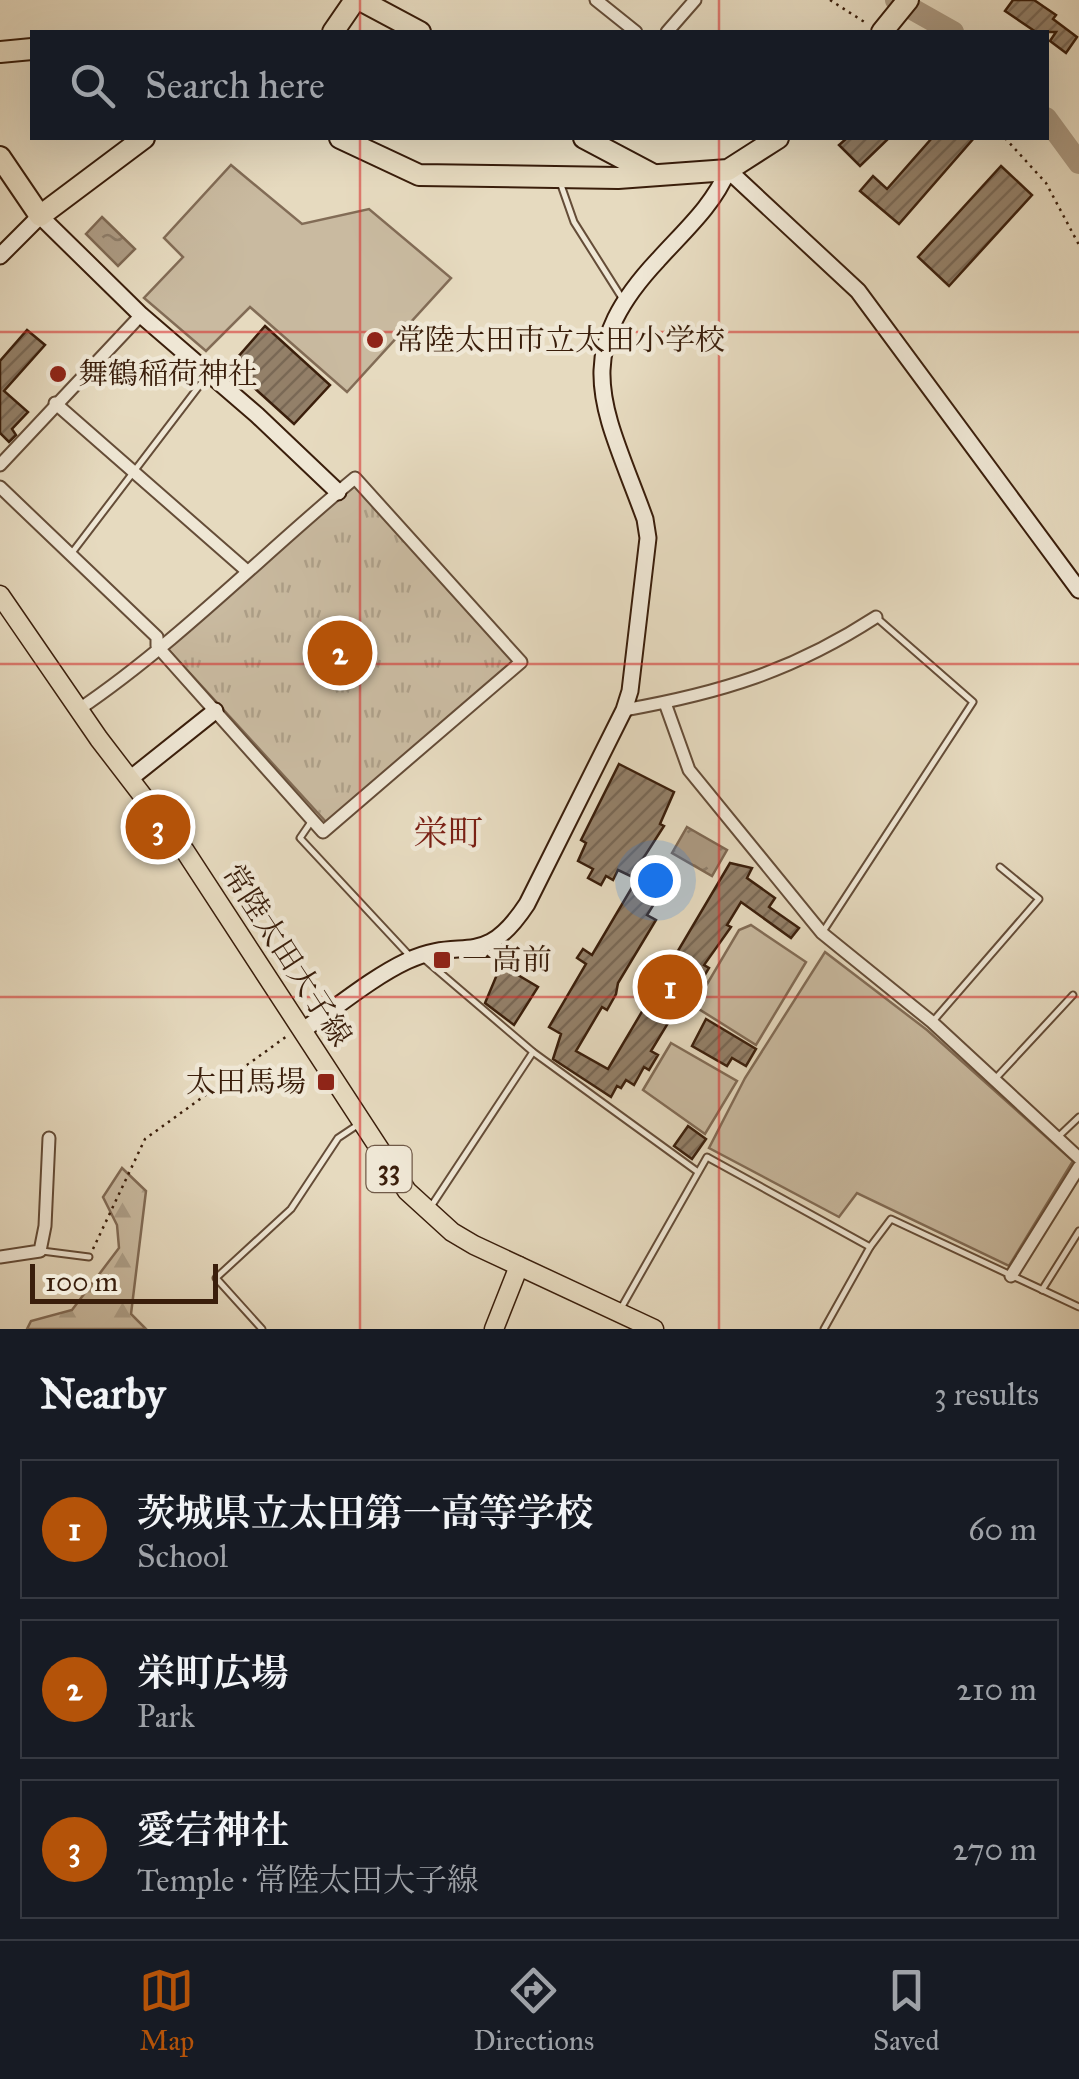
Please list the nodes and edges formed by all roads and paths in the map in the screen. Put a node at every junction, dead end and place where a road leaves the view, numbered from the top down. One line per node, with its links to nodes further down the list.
1 (357, 0): 7 (highway); 8 (highway)
2 (596, 0): 9 (street)
3 (695, 0): 10 (street)
4 (830, 0): 6 (path)
5 (908, 0): 6 (highway)
6 (876, 29)
7 (334, 30)
8 (416, 30)
9 (634, 30)
10 (668, 30)
11 (30, 50): 12 (highway)
12 (0, 52)
13 (141, 140): 22 (highway)
14 (344, 140): 21 (highway)
15 (586, 140): 19 (highway)
16 (772, 140): 20 (highway)
17 (1007, 140): 23 (path)
18 (0, 158): 22 (highway)
19 (621, 170): 20 (highway); 21 (highway)
20 (728, 170): 25 (street); 35 (street)
21 (559, 178): 25 (lane)
22 (40, 216): 24 (street); 26 (street)
23 (1079, 245)
24 (0, 256)
25 (624, 300): 41 (street)
26 (141, 315): 27 (street); 28 (street)
27 (209, 373): 30 (lane); 32 (street)
28 (55, 403): 29 (street); 30 (street)
29 (0, 465)
30 (134, 472): 33 (lane); 34 (street)
31 (0, 487): 33 (street)
32 (338, 492): 34 (street); 44 (street)
33 (71, 554): 38 (street)
34 (247, 571): 38 (street)
35 (1079, 590)
36 (0, 595): 40 (main road, 常陸太田大子線 / 33)
37 (876, 617): 39 (street); 46 (lane)
38 (157, 646): 40 (street); 42 (street)
39 (666, 703): 41 (street); 46 (street)
40 (78, 710): 43 (main road, 常陸太田大子線 / 33)
41 (624, 710): 47 (street)
42 (214, 711): 43 (street); 44 (street)
43 (131, 778): 50 (main road, 常陸太田大子線 / 33)
44 (312, 820): 47 (lane)
45 (1000, 867): 49 (lane)
46 (822, 934): 49 (street)
47 (416, 958): 50 (street); 51 (lane)
48 (1073, 995): 52 (lane)
49 (932, 1022): 52 (street)
50 (301, 1028): 54 (main road, 常陸太田大子線 / 33); 65 (path)
51 (533, 1052): 59 (lane); 60 (lane)
52 (994, 1080): 55 (street)
53 (1079, 1117): 55 (lane)
54 (362, 1122): 60 (main road, 常陸太田大子線 / 33); 71 (lane)
55 (1058, 1137): 57 (street)
56 (49, 1138): 63 (street)
57 (1079, 1158)
58 (1079, 1166): 67 (street)
59 (698, 1172): 62 (lane); 70 (lane)
60 (428, 1212): 66 (main road, 常陸太田大子線 / 33)
61 (1079, 1231): 68 (lane)
62 (870, 1246): 67 (lane); 74 (lane)
63 (40, 1251): 64 (street); 65 (lane)
64 (0, 1257)
65 (89, 1257)
66 (519, 1266): 70 (main road, 常陸太田大子線); 72 (main road)
67 (1011, 1276): 68 (lane)
68 (1042, 1290): 69 (lane)
69 (1079, 1307)
70 (619, 1313): 73 (main road, 常陸太田大子線)
71 (262, 1329)
72 (494, 1329)
73 (654, 1329)
74 (824, 1329)

